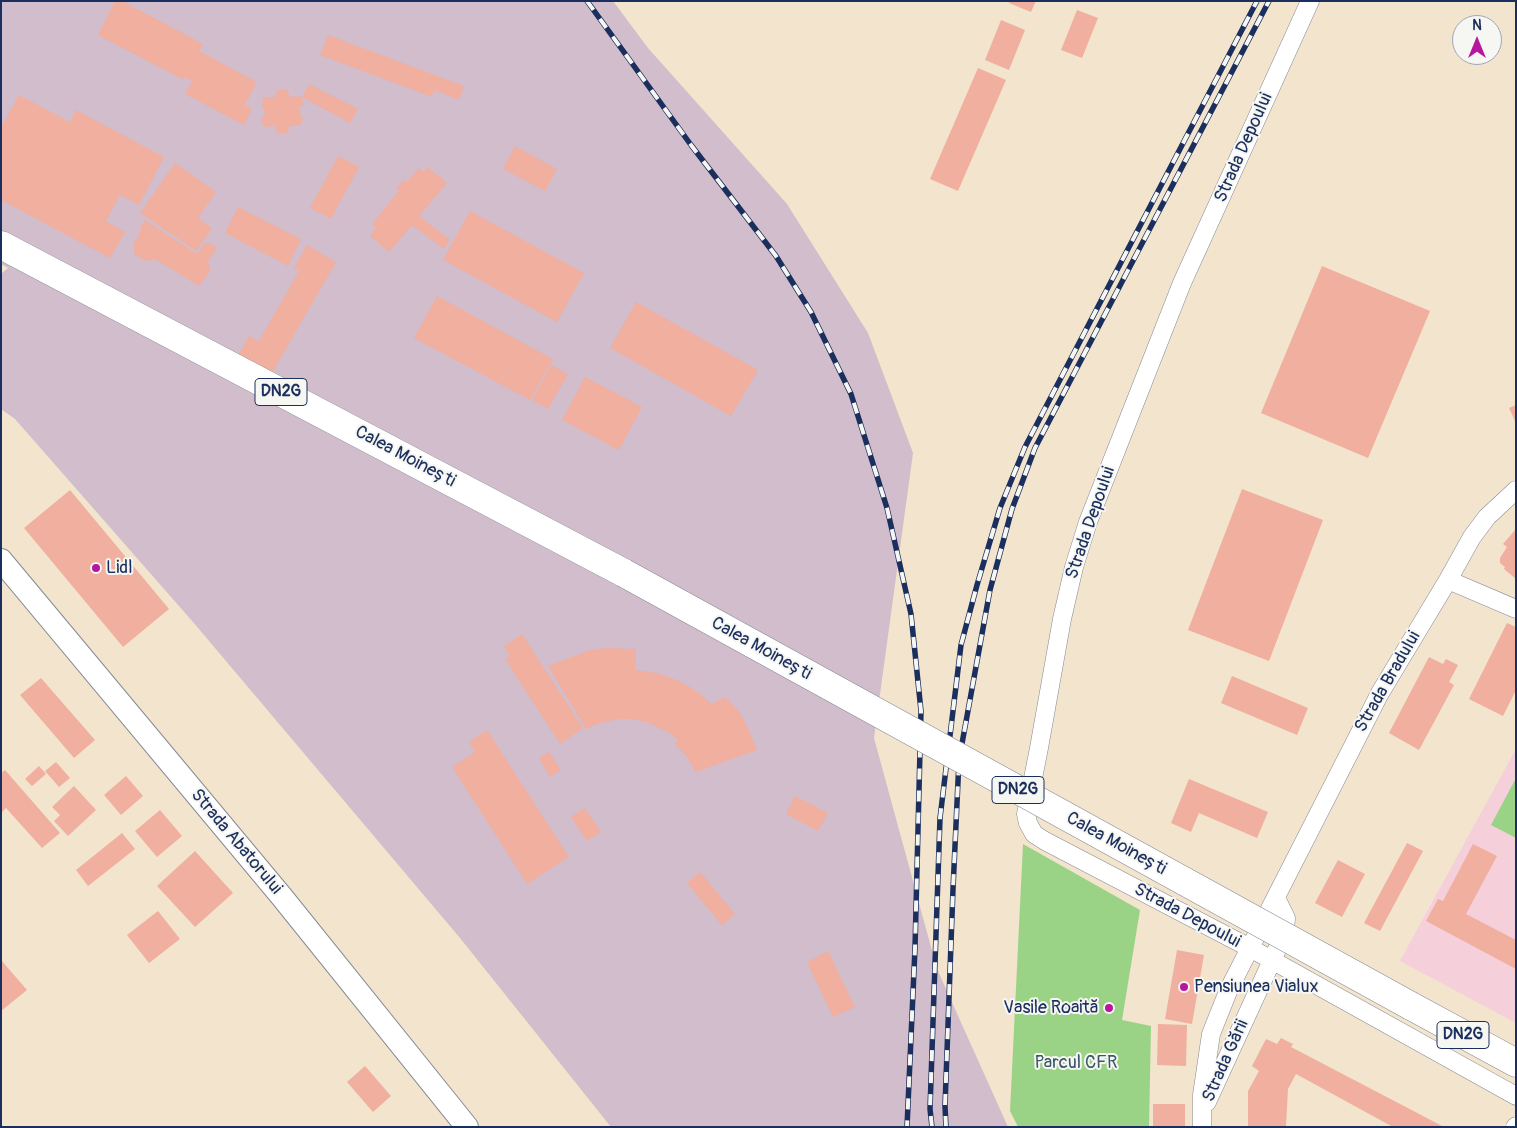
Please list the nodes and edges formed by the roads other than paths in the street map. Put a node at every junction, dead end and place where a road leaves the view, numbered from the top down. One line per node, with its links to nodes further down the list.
1 (1310, 1): 8 (street, Strada Depoului)
2 (1, 245): 10 (main road, Calea Moinești / DN2G, bridge)
3 (1516, 490): 5 (street, Strada Bradului)
4 (1, 560): 13 (street, Strada Abatorului)
5 (1448, 580): 6 (street); 7 (street, Strada Bradului)
6 (1516, 609)
7 (1279, 893): 8 (street, Strada Gării); 9 (street, Strada Gării)
8 (1250, 948): 9 (street, Strada Depoului); 12 (street, Strada Gării)
9 (1272, 960): 11 (street, Strada Depoului); 12 (street, Strada Gării)
10 (1516, 1063)
11 (1516, 1096)
12 (1202, 1120)
13 (467, 1127)

